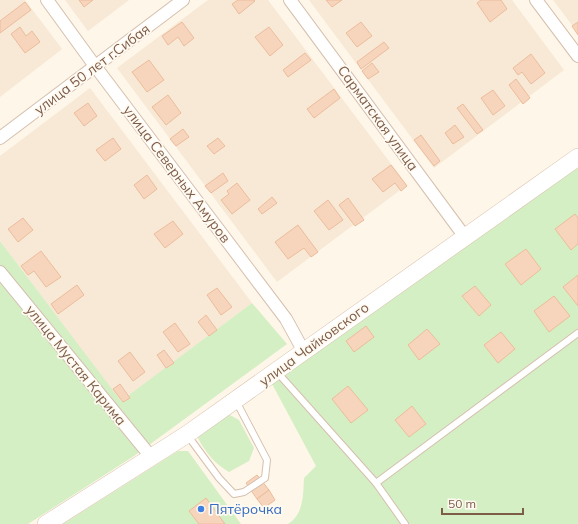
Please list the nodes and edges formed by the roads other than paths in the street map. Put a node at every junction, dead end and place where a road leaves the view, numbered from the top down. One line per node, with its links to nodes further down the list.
1 (47, 0): 6 (street, улица Северных Амуров)
2 (183, 0): 6 (street, улица 50 лет г.Сибая)
3 (290, 0): 9 (street, Сарматская улица)
4 (536, 0): 5 (street)
5 (578, 56)
6 (95, 66): 7 (street, улица 50 лет г.Сибая); 12 (street, улица Северных Амуров)
7 (0, 138)
8 (578, 157): 9 (street, улица Чайковского)
9 (465, 237): 12 (street, улица Чайковского)
10 (0, 272): 16 (street, улица Мустая Карима)
11 (578, 333): 17 (lane)
12 (303, 350): 13 (street, улица Чайковского)
13 (276, 371): 14 (street, улица Чайковского); 17 (lane)
14 (236, 400): 15 (street, улица Чайковского); 15 (lane)
15 (186, 435): 16 (street, улица Чайковского)
16 (152, 458): 18 (street, улица Чайковского)
17 (376, 482): 19 (lane)
18 (46, 524)
19 (405, 524)

